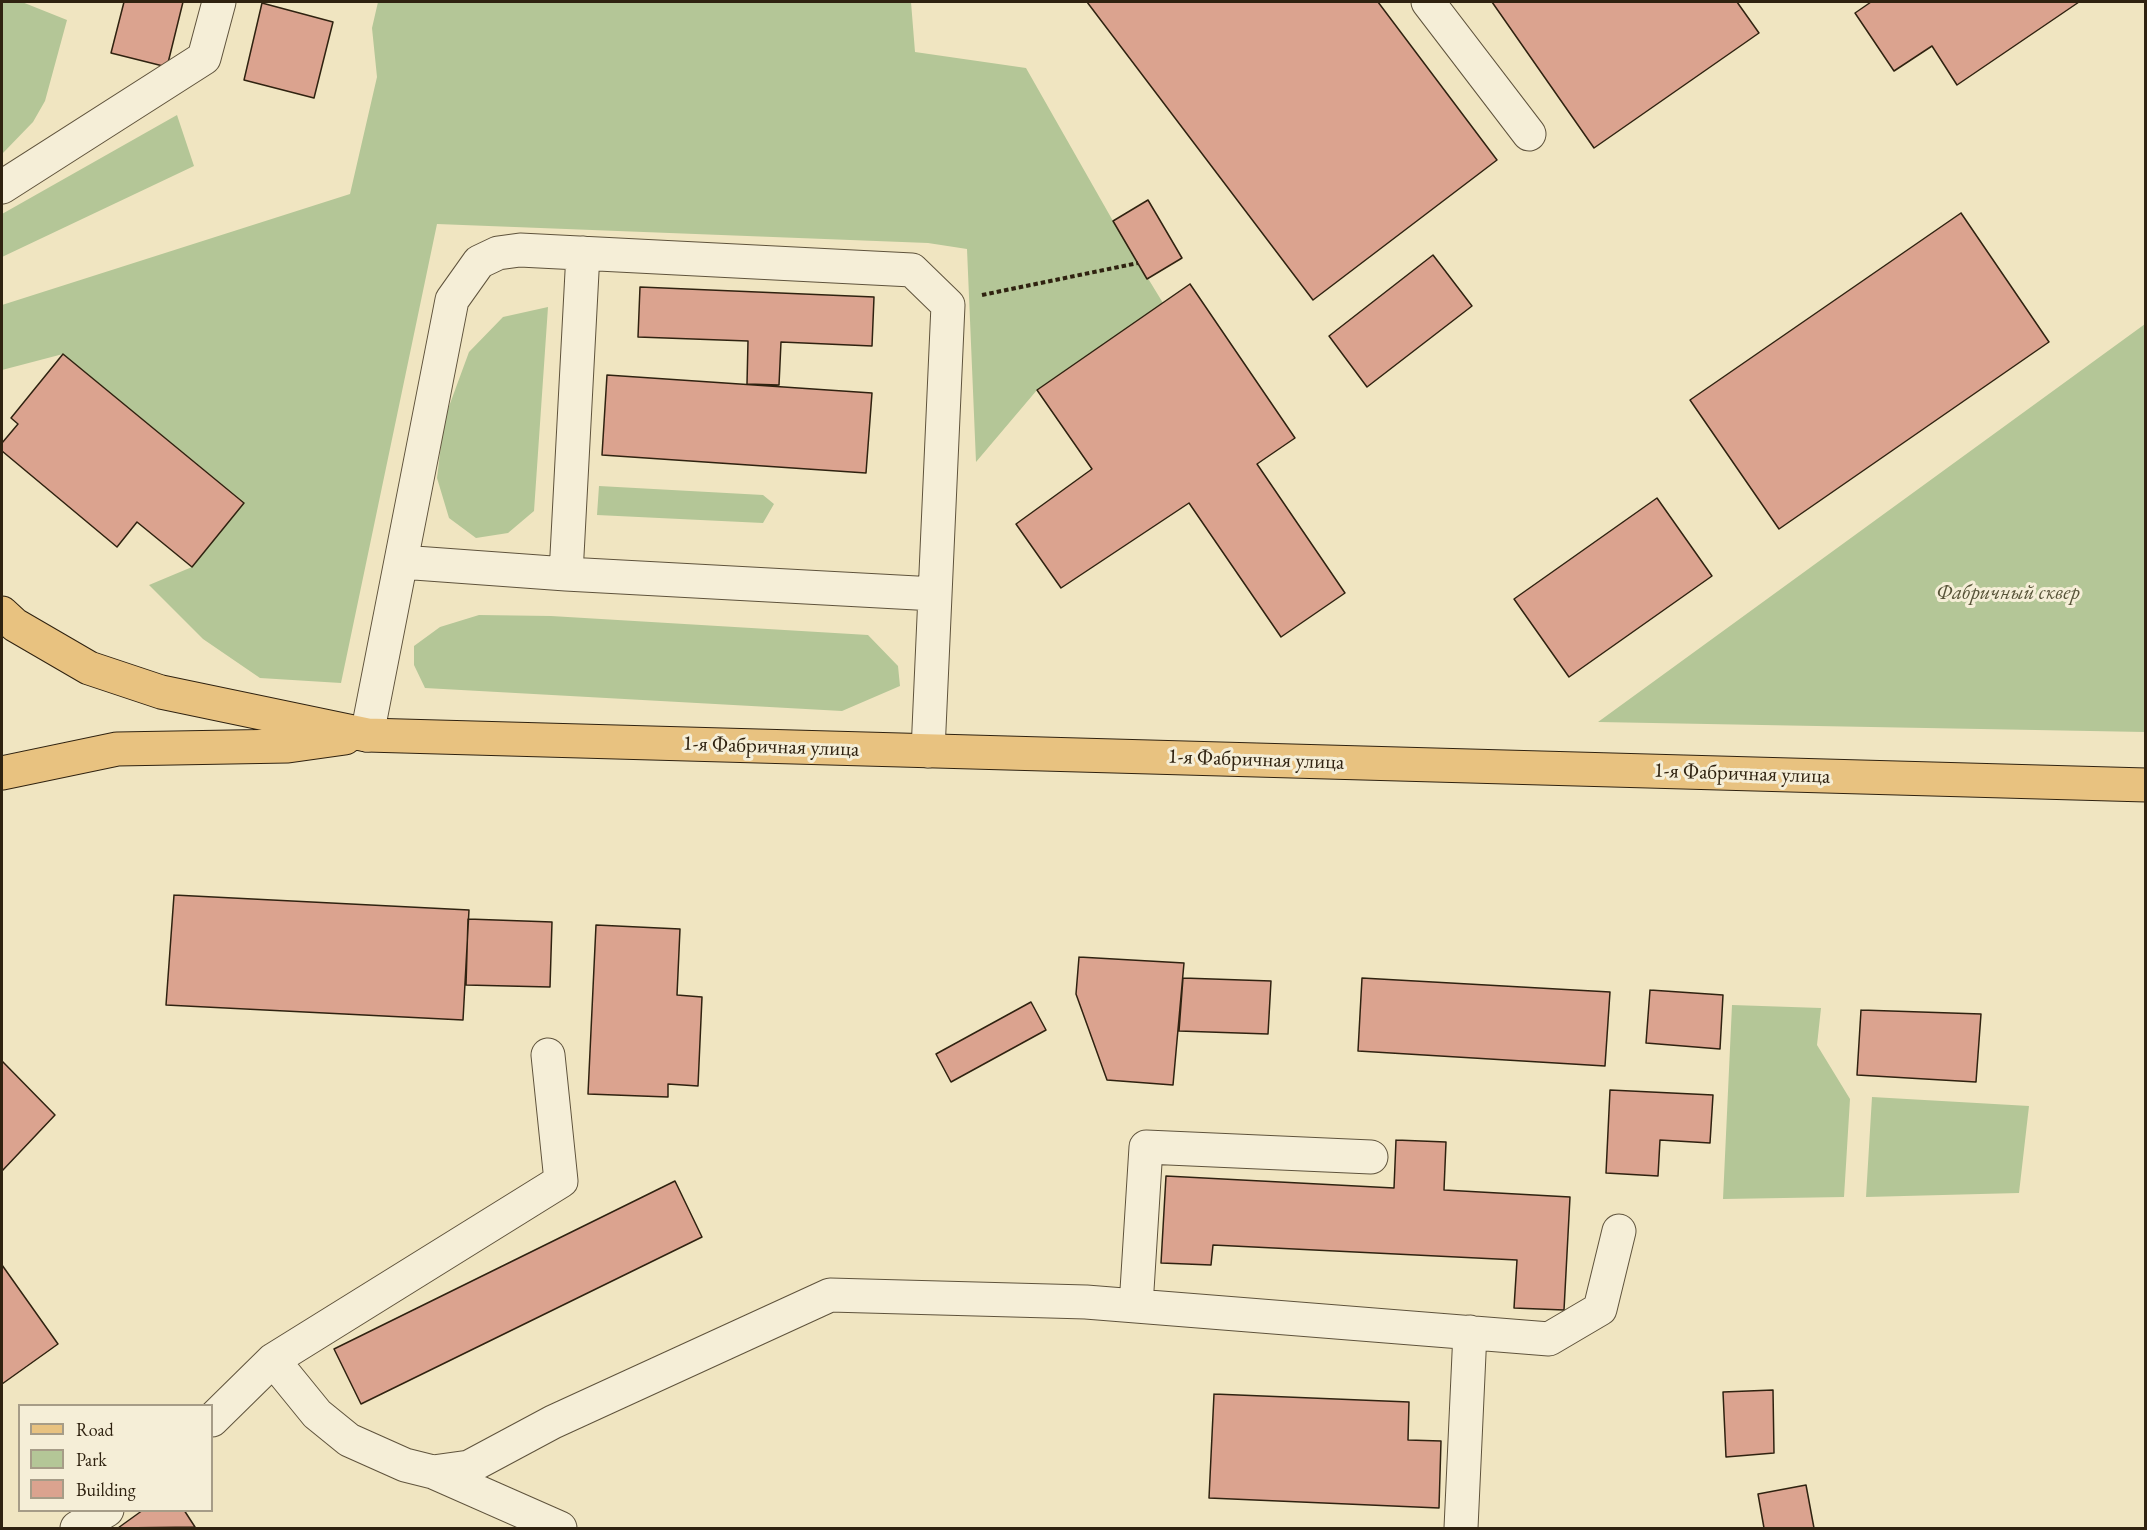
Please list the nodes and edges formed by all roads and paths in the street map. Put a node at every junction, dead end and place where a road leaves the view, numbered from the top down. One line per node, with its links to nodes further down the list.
1 (219, 2): 4 (street)
2 (1428, 2): 3 (street)
3 (1529, 134)
4 (2, 187)
5 (583, 253): 8 (street); 9 (street); 10 (street)
6 (1138, 263): 7 (path)
7 (981, 295)
8 (401, 562): 9 (street); 12 (street)
9 (566, 574): 10 (street)
10 (935, 594): 13 (street)
11 (6, 619): 12 (main road)
12 (368, 735): 13 (main road, 1-я Фабричная улица); 14 (main road)
13 (928, 751): 15 (main road, 1-я Фабричная улица)
14 (2, 773)
15 (2145, 785)
16 (548, 1055): 21 (street)
17 (1371, 1157): 19 (street)
18 (1619, 1231): 20 (street)
19 (1136, 1306): 20 (street); 23 (street)
20 (1470, 1332): 25 (street)
21 (273, 1360): 22 (street); 23 (street)
22 (213, 1419)
23 (433, 1472): 24 (street)
24 (560, 1528)
25 (1461, 1528)

